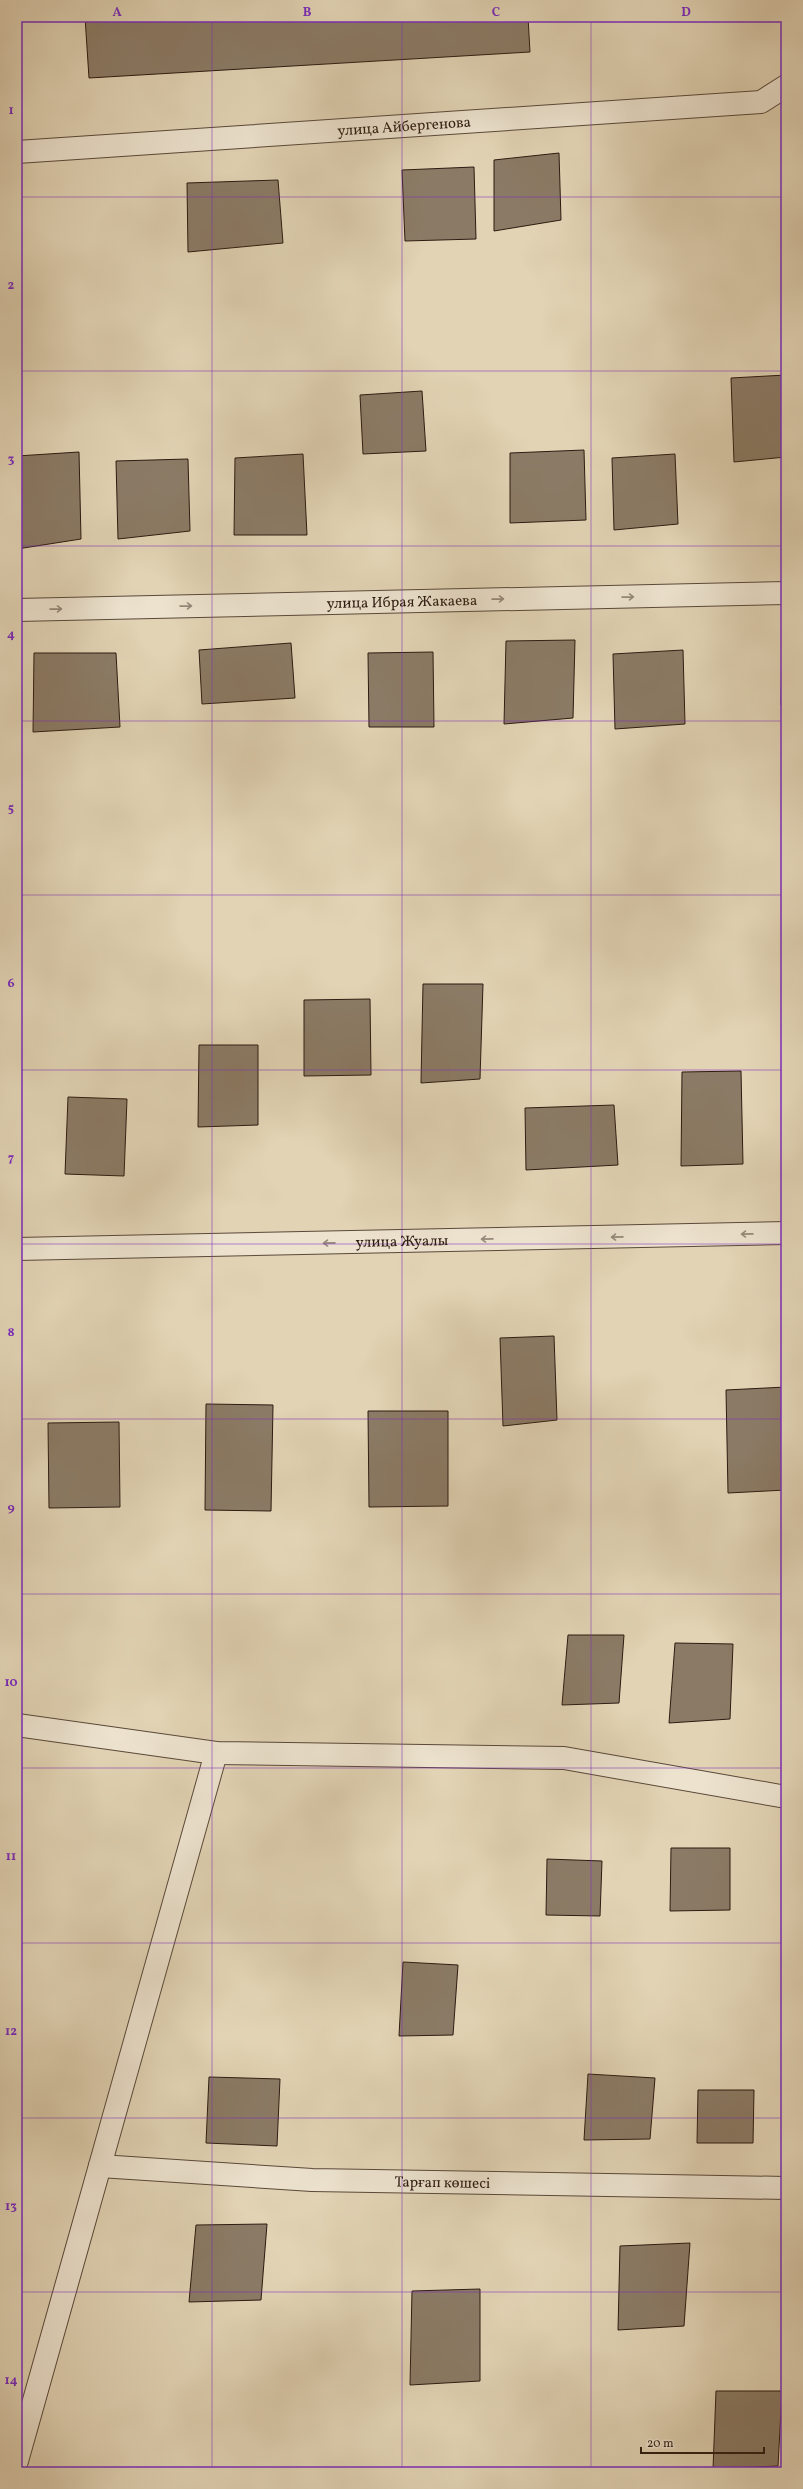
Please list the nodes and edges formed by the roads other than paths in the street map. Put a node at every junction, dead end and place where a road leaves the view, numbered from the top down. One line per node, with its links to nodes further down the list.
1 (786, 86): 2 (street, улица Айбергенова)
2 (17, 152)
3 (786, 593): 4 (street, улица Ибрая Жакаева, one-way to 3)
4 (17, 610)
5 (786, 1233): 6 (street, улица Жуалы, one-way to 6)
6 (17, 1249)
7 (17, 1725): 8 (street)
8 (216, 1753): 9 (street); 10 (street)
9 (786, 1797)
10 (100, 2166): 11 (street, Тарғап көшесі); 12 (street)
11 (786, 2188)
12 (17, 2461)

